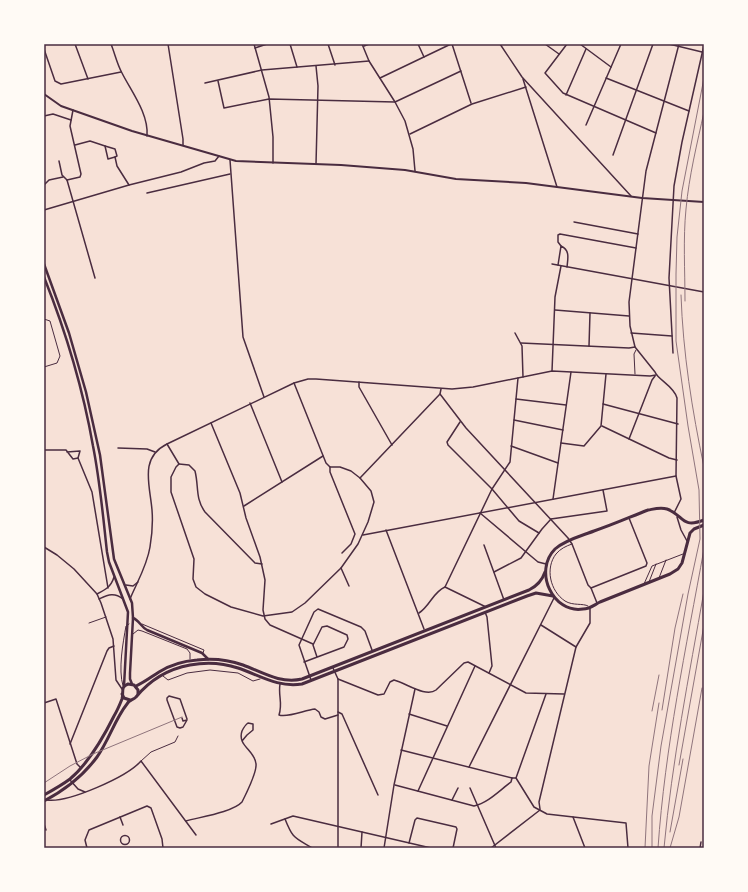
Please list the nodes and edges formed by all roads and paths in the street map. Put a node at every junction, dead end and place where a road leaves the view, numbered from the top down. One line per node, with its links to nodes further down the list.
1 (76, 44): 38 (street)
2 (112, 44): 34 (street)
3 (168, 44): 62 (street)
4 (254, 44): 21 (street)
5 (267, 44): 21 (street)
6 (290, 44): 30 (street)
7 (328, 44): 28 (street)
8 (369, 44): 18 (street)
9 (418, 44): 26 (street)
10 (452, 44): 26 (street); 33 (street)
11 (500, 44): 35 (street)
12 (545, 44): 25 (street)
13 (567, 44): 25 (street)
14 (580, 44): 23 (street)
15 (621, 44): 31 (street)
16 (653, 44): 43 (street)
17 (669, 44): 19 (street)
18 (363, 45): 27 (street)
19 (679, 45): 24 (street); 48 (street)
20 (704, 45): 24 (street)
21 (255, 48): 32 (street)
22 (44, 49): 38 (street)
23 (586, 49): 31 (street); 45 (street)
24 (702, 52): 53 (street)
25 (559, 54): 45 (street)
26 (424, 56): 36 (street)
27 (369, 61): 28 (street); 36 (street)
28 (335, 65): 29 (street)
29 (316, 66): 30 (street); 47 (street)
30 (297, 67): 32 (street)
31 (611, 67): 37 (street)
32 (262, 70): 39 (street); 46 (street)
33 (461, 71): 49 (street); 50 (street)
34 (121, 72): 38 (street); 60 (street)
35 (522, 77): 41 (street); 42 (street)
36 (380, 78): 49 (street)
37 (606, 78): 43 (street); 51 (street)
38 (88, 79)
39 (218, 80): 40 (street); 46 (street)
40 (205, 83)
41 (530, 85): 42 (street); 79 (street)
42 (526, 87): 50 (street); 77 (street)
43 (636, 90): 48 (street); 56 (street)
44 (44, 94): 52 (street)
45 (566, 95): 51 (street)
46 (269, 99): 47 (street); 69 (street)
47 (318, 100): 49 (street); 70 (street)
48 (664, 101): 53 (street); 58 (street)
49 (395, 102): 59 (street)
50 (472, 104): 59 (street)
51 (594, 106): 56 (street); 57 (street)
52 (73, 110): 55 (street); 60 (street)
53 (688, 111): 81 (street)
54 (44, 116): 55 (street)
55 (71, 120): 61 (street)
56 (626, 120): 58 (street); 64 (street)
57 (586, 125)
58 (656, 133): 80 (street)
59 (410, 134): 71 (street)
60 (147, 136): 62 (street)
61 (75, 145): 63 (street); 74 (street)
62 (183, 145): 65 (street)
63 (105, 146): 66 (street); 66 (street)
64 (613, 155)
65 (219, 156): 67 (street); 76 (street)
66 (115, 157): 76 (street)
67 (230, 160): 69 (street); 72 (street)
68 (59, 161): 73 (street)
69 (273, 163): 70 (street)
70 (316, 164): 71 (street)
71 (415, 171): 77 (street)
72 (230, 174): 78 (street); 122 (street)
73 (63, 177): 74 (street); 75 (street)
74 (67, 180): 82 (street)
75 (44, 185)
76 (129, 185): 82 (street)
77 (556, 187): 79 (street)
78 (147, 193)
79 (631, 196): 80 (street)
80 (642, 198): 81 (street); 86 (street)
81 (674, 200): 83 (street); 96 (street)
82 (73, 201): 84 (street); 94 (street)
83 (704, 202)
84 (44, 210)
85 (574, 222): 86 (street)
86 (638, 234): 88 (street)
87 (561, 246): 88 (street); 91 (street); 92 (street)
88 (636, 248): 95 (street)
89 (44, 264): 187 (main road)
90 (552, 264): 91 (street)
91 (560, 265): 92 (street); 98 (street)
92 (567, 267): 95 (street)
93 (44, 278): 183 (main road)
94 (95, 278)
95 (632, 279): 96 (street); 100 (street)
96 (670, 285): 97 (street); 104 (street)
97 (704, 292)
98 (554, 310): 99 (street); 106 (street)
99 (590, 313): 100 (street); 107 (street)
100 (629, 316): 103 (street)
101 (44, 319): 110 (lane)
102 (515, 333): 105 (street)
103 (631, 333): 104 (street); 108 (street)
104 (672, 336): 109 (street)
105 (521, 342): 106 (street); 116 (street)
106 (553, 344): 107 (street); 111 (street)
107 (589, 346): 108 (street)
108 (635, 348): 114 (street); 115 (lane)
109 (673, 353)
110 (44, 367)
111 (552, 372): 112 (street); 116 (street)
112 (571, 372): 113 (street); 126 (street)
113 (606, 374): 115 (street); 125 (street)
114 (656, 375): 115 (street); 127 (street); 131 (street)
115 (635, 376)
116 (523, 377): 117 (street)
117 (518, 378): 120 (street); 123 (street)
118 (359, 382): 119 (street); 120 (street); 137 (street)
119 (294, 383): 122 (street); 143 (street)
120 (441, 389): 121 (street)
121 (440, 394): 130 (street); 137 (street)
122 (264, 397): 124 (street)
123 (516, 399): 126 (street); 128 (street)
124 (250, 403): 129 (street); 152 (street)
125 (603, 404): 127 (street); 132 (street)
126 (566, 405): 133 (street)
127 (639, 414): 131 (street); 134 (street)
128 (514, 420): 133 (street); 138 (street)
129 (211, 422): 136 (street); 157 (street)
130 (461, 422): 149 (street); 153 (street)
131 (678, 424): 145 (street)
132 (601, 426): 134 (street); 135 (street)
133 (563, 430): 135 (street)
134 (629, 439): 145 (street)
135 (561, 443): 146 (street)
136 (167, 444): 142 (street); 147 (street)
137 (392, 445): 151 (street)
138 (511, 446): 146 (street); 149 (street)
139 (118, 448): 142 (street)
140 (44, 450): 141 (street)
141 (68, 452): 144 (street); 144 (street)
142 (155, 452): 185 (street)
143 (323, 456): 148 (street); 152 (street)
144 (78, 458): 191 (street)
145 (677, 460): 150 (street)
146 (558, 463): 155 (street)
147 (179, 464): 177 (street); 204 (street)
148 (330, 467): 151 (street); 174 (street)
149 (505, 469): 153 (street); 156 (street)
150 (676, 476): 154 (street); 160 (street)
151 (360, 478): 168 (street)
152 (282, 482): 157 (street)
153 (492, 489): 158 (street); 159 (street)
154 (602, 490): 155 (street); 163 (street)
155 (553, 499): 156 (street)
156 (536, 503): 158 (street); 163 (street)
157 (244, 506): 177 (street)
158 (508, 508): 159 (street); 167 (street)
159 (480, 513): 166 (street); 173 (street); 190 (street)
160 (674, 513): 161 (main road); 162 (main road)
161 (678, 516): 164 (main road); 170 (street)
162 (629, 517): 169 (main road); 192 (street)
163 (551, 519): 167 (street); 169 (street)
164 (704, 520)
165 (704, 525): 170 (main road)
166 (386, 530): 168 (street); 203 (street)
167 (539, 533): 173 (street)
168 (363, 535): 180 (street)
169 (571, 542): 178 (main road); 192 (street); 201 (lane)
170 (688, 543): 175 (main road)
171 (484, 545): 181 (street)
172 (44, 547): 193 (street)
173 (526, 551): 178 (street); 181 (street)
174 (342, 553)
175 (685, 553): 176 (lane); 184 (main road)
176 (666, 560): 179 (lane); 184 (lane)
177 (262, 564): 204 (street)
178 (546, 564): 182 (main road)
179 (656, 564): 186 (lane); 188 (lane)
180 (341, 568): 189 (street); 204 (street)
181 (494, 572): 198 (street)
182 (545, 572): 194 (main road); 198 (main road)
183 (115, 575): 191 (street); 197 (main road)
184 (659, 578): 186 (main road)
185 (139, 581): 187 (street); 196 (street)
186 (649, 582): 188 (main road)
187 (124, 584): 196 (main road)
188 (644, 584): 199 (main road)
189 (349, 586)
190 (445, 587): 200 (street); 203 (street)
191 (108, 588): 193 (street)
192 (591, 588): 199 (street)
193 (97, 594): 195 (street)
194 (554, 597): 201 (main road); 202 (main road); 209 (street)
195 (99, 599): 197 (street); 205 (street)
196 (130, 599): 206 (main road)
197 (125, 600): 234 (main road)
198 (504, 600): 200 (main road)
199 (597, 604): 201 (main road)
200 (486, 607): 210 (main road)
201 (590, 608): 215 (street)
202 (485, 612): 224 (main road); 225 (street)
203 (419, 613): 210 (street)
204 (264, 616): 212 (street)
205 (106, 617): 207 (lane); 214 (street)
206 (133, 618): 208 (main road); 211 (main road)
207 (88, 623)
208 (139, 623): 217 (main road); 217 (lane)
209 (540, 625): 215 (street); 233 (street)
210 (425, 631): 216 (main road)
211 (132, 636): 220 (lane); 232 (main road)
212 (302, 639): 213 (street); 216 (street); 221 (street)
213 (313, 644): 218 (street); 218 (street)
214 (114, 646): 234 (street); 250 (street)
215 (576, 647): 239 (street)
216 (373, 652): 223 (main road)
217 (202, 653): 219 (main road)
218 (317, 657): 221 (street)
219 (208, 659): 220 (main road); 228 (main road)
220 (190, 661): 232 (main road)
221 (304, 662): 228 (street)
222 (475, 666): 225 (street); 235 (street); 247 (street)
223 (333, 668): 224 (street); 228 (main road)
224 (335, 672): 229 (street); 230 (main road)
225 (489, 673): 233 (street)
226 (162, 675): 227 (main road); 227 (lane); 237 (main road)
227 (262, 677): 231 (main road)
228 (310, 677): 230 (street)
229 (338, 679): 235 (street); 242 (street)
230 (312, 681): 231 (main road)
231 (280, 684): 244 (street)
232 (134, 685): 234 (main road); 237 (main road)
233 (510, 685): 238 (street); 254 (street)
234 (123, 687): 236 (main road)
235 (415, 688): 243 (street)
236 (122, 694): 240 (main road); 255 (main road)
237 (138, 694): 240 (main road)
238 (546, 694): 239 (street); 257 (street)
239 (564, 694): 270 (street)
240 (130, 700): 259 (main road)
241 (44, 703): 250 (street)
242 (338, 712): 244 (street); 266 (street)
243 (409, 714): 247 (street); 251 (street)
244 (338, 715): 278 (street)
245 (182, 718): 246 (street)
246 (187, 719): 246 (street)
247 (447, 726): 252 (street)
248 (178, 736): 253 (lane)
249 (242, 741): 249 (street); 274 (street)
250 (70, 744): 255 (street)
251 (401, 750): 252 (street); 260 (street)
252 (432, 758): 254 (street); 263 (street)
253 (141, 761): 264 (street); 274 (street)
254 (469, 767): 256 (street)
255 (81, 768): 258 (main road)
256 (512, 778): 257 (street); 269 (street)
257 (516, 778): 270 (street)
258 (69, 779): 259 (street); 265 (main road)
259 (73, 783): 264 (street); 268 (main road)
260 (394, 785): 263 (street); 284 (street)
261 (458, 788): 267 (street)
262 (470, 788): 269 (street)
263 (418, 791): 267 (street)
264 (85, 792): 268 (street)
265 (44, 795)
266 (378, 795)
267 (452, 800): 269 (street)
268 (45, 801)
269 (477, 805): 289 (street)
270 (540, 810): 271 (street); 289 (street)
271 (573, 817): 302 (street); 303 (street)
272 (120, 818): 277 (street); 290 (street); 292 (street)
273 (285, 818): 276 (street); 278 (street); 293 (street)
274 (186, 821): 283 (street)
275 (44, 824): 279 (street)
276 (271, 824)
277 (123, 825)
278 (338, 826): 281 (street); 294 (street)
279 (46, 830)
280 (125, 831): 282 (street)
281 (362, 832): 284 (street); 295 (street)
282 (125, 835): 287 (street); 287 (street)
283 (196, 835)
284 (386, 838): 286 (street); 296 (street)
285 (701, 842): 304 (street)
286 (409, 843): 288 (street); 299 (street)
287 (126, 845): 291 (street)
288 (418, 845): 297 (street); 298 (street)
289 (495, 845): 300 (street); 301 (street)
290 (86, 848)
291 (127, 848)
292 (163, 848)
293 (312, 848)
294 (338, 848)
295 (361, 848)
296 (384, 848)
297 (417, 848)
298 (431, 848)
299 (453, 848)
300 (491, 848)
301 (496, 848)
302 (585, 848)
303 (628, 848)
304 (700, 848)

